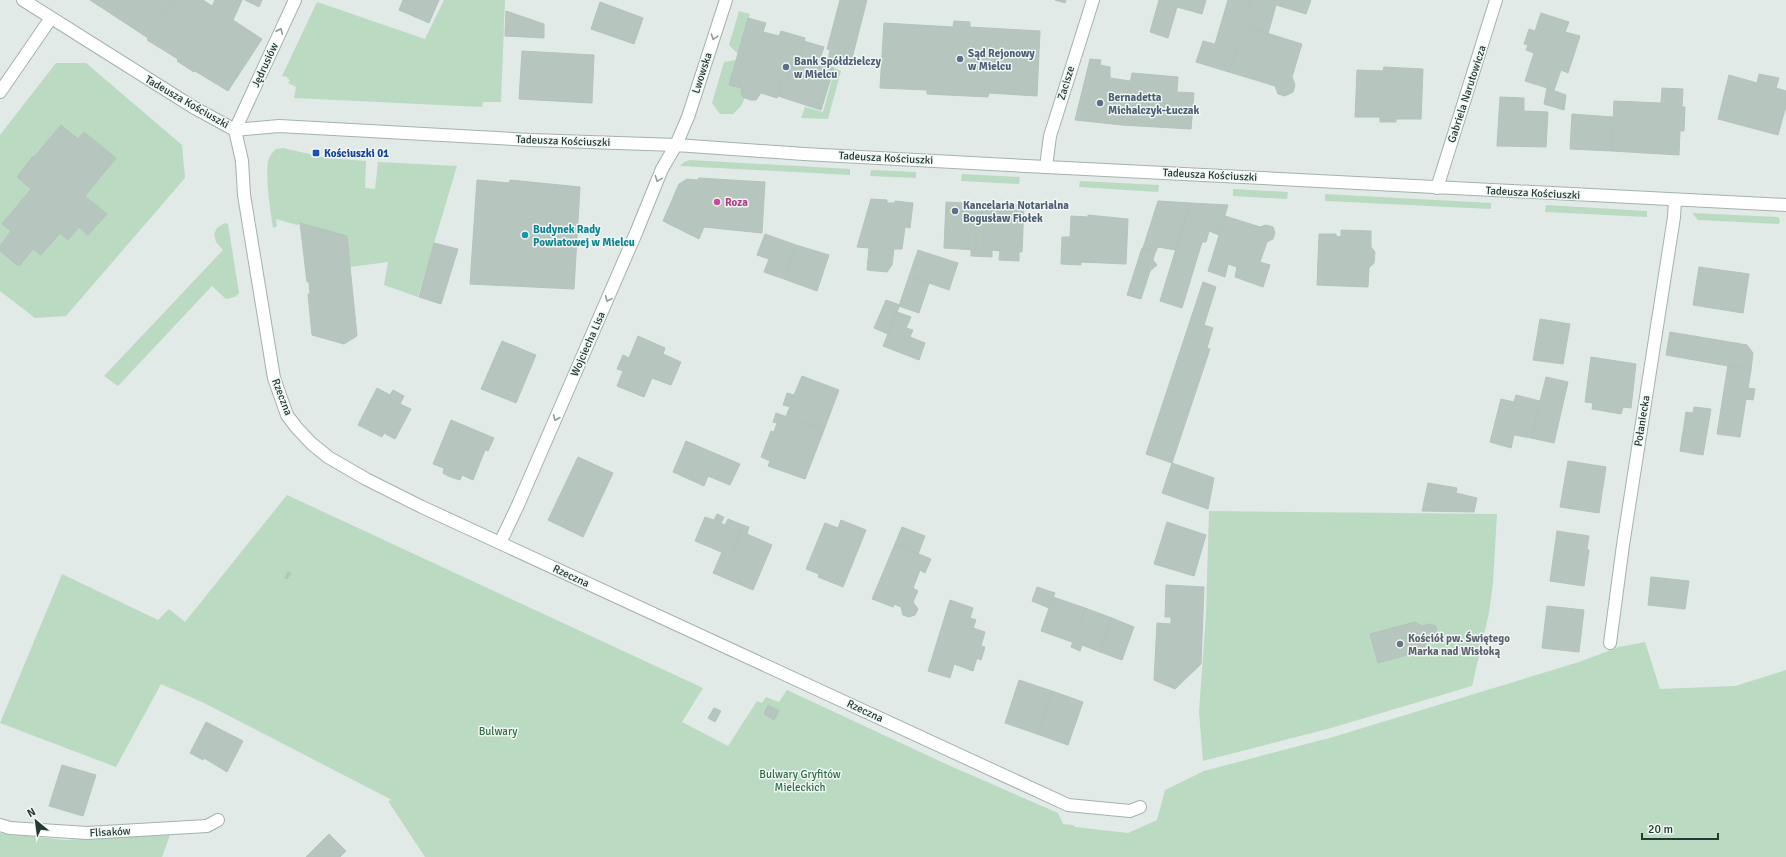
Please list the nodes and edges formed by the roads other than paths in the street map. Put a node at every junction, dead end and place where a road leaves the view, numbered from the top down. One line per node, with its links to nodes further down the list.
1 (23, 0): 6 (street, Tadeusza Kościuszki)
2 (295, 0): 8 (street, Jędrusiów, one-way to 2)
3 (726, 0): 9 (street, Lwowska, one-way to 9)
4 (1093, 0): 10 (street, Zacisze)
5 (1496, 0): 11 (street, Gabriela Narutowicza)
6 (51, 18): 7 (street); 8 (street, Tadeusza Kościuszki)
7 (0, 92)
8 (235, 130): 9 (street, Tadeusza Kościuszki); 14 (street, Rzeczna)
9 (676, 145): 10 (street, Tadeusza Kościuszki); 14 (street, Wojciecha Lisa, one-way to 14)
10 (1046, 167): 11 (street, Tadeusza Kościuszki)
11 (1437, 188): 12 (street, Tadeusza Kościuszki)
12 (1676, 200): 13 (street, Tadeusza Kościuszki); 15 (street, Połaniecka)
13 (1786, 205)
14 (500, 543): 16 (street, Rzeczna)
15 (1610, 643)
16 (1140, 807)
17 (218, 820): 18 (street, Flisaków)
18 (0, 825)

